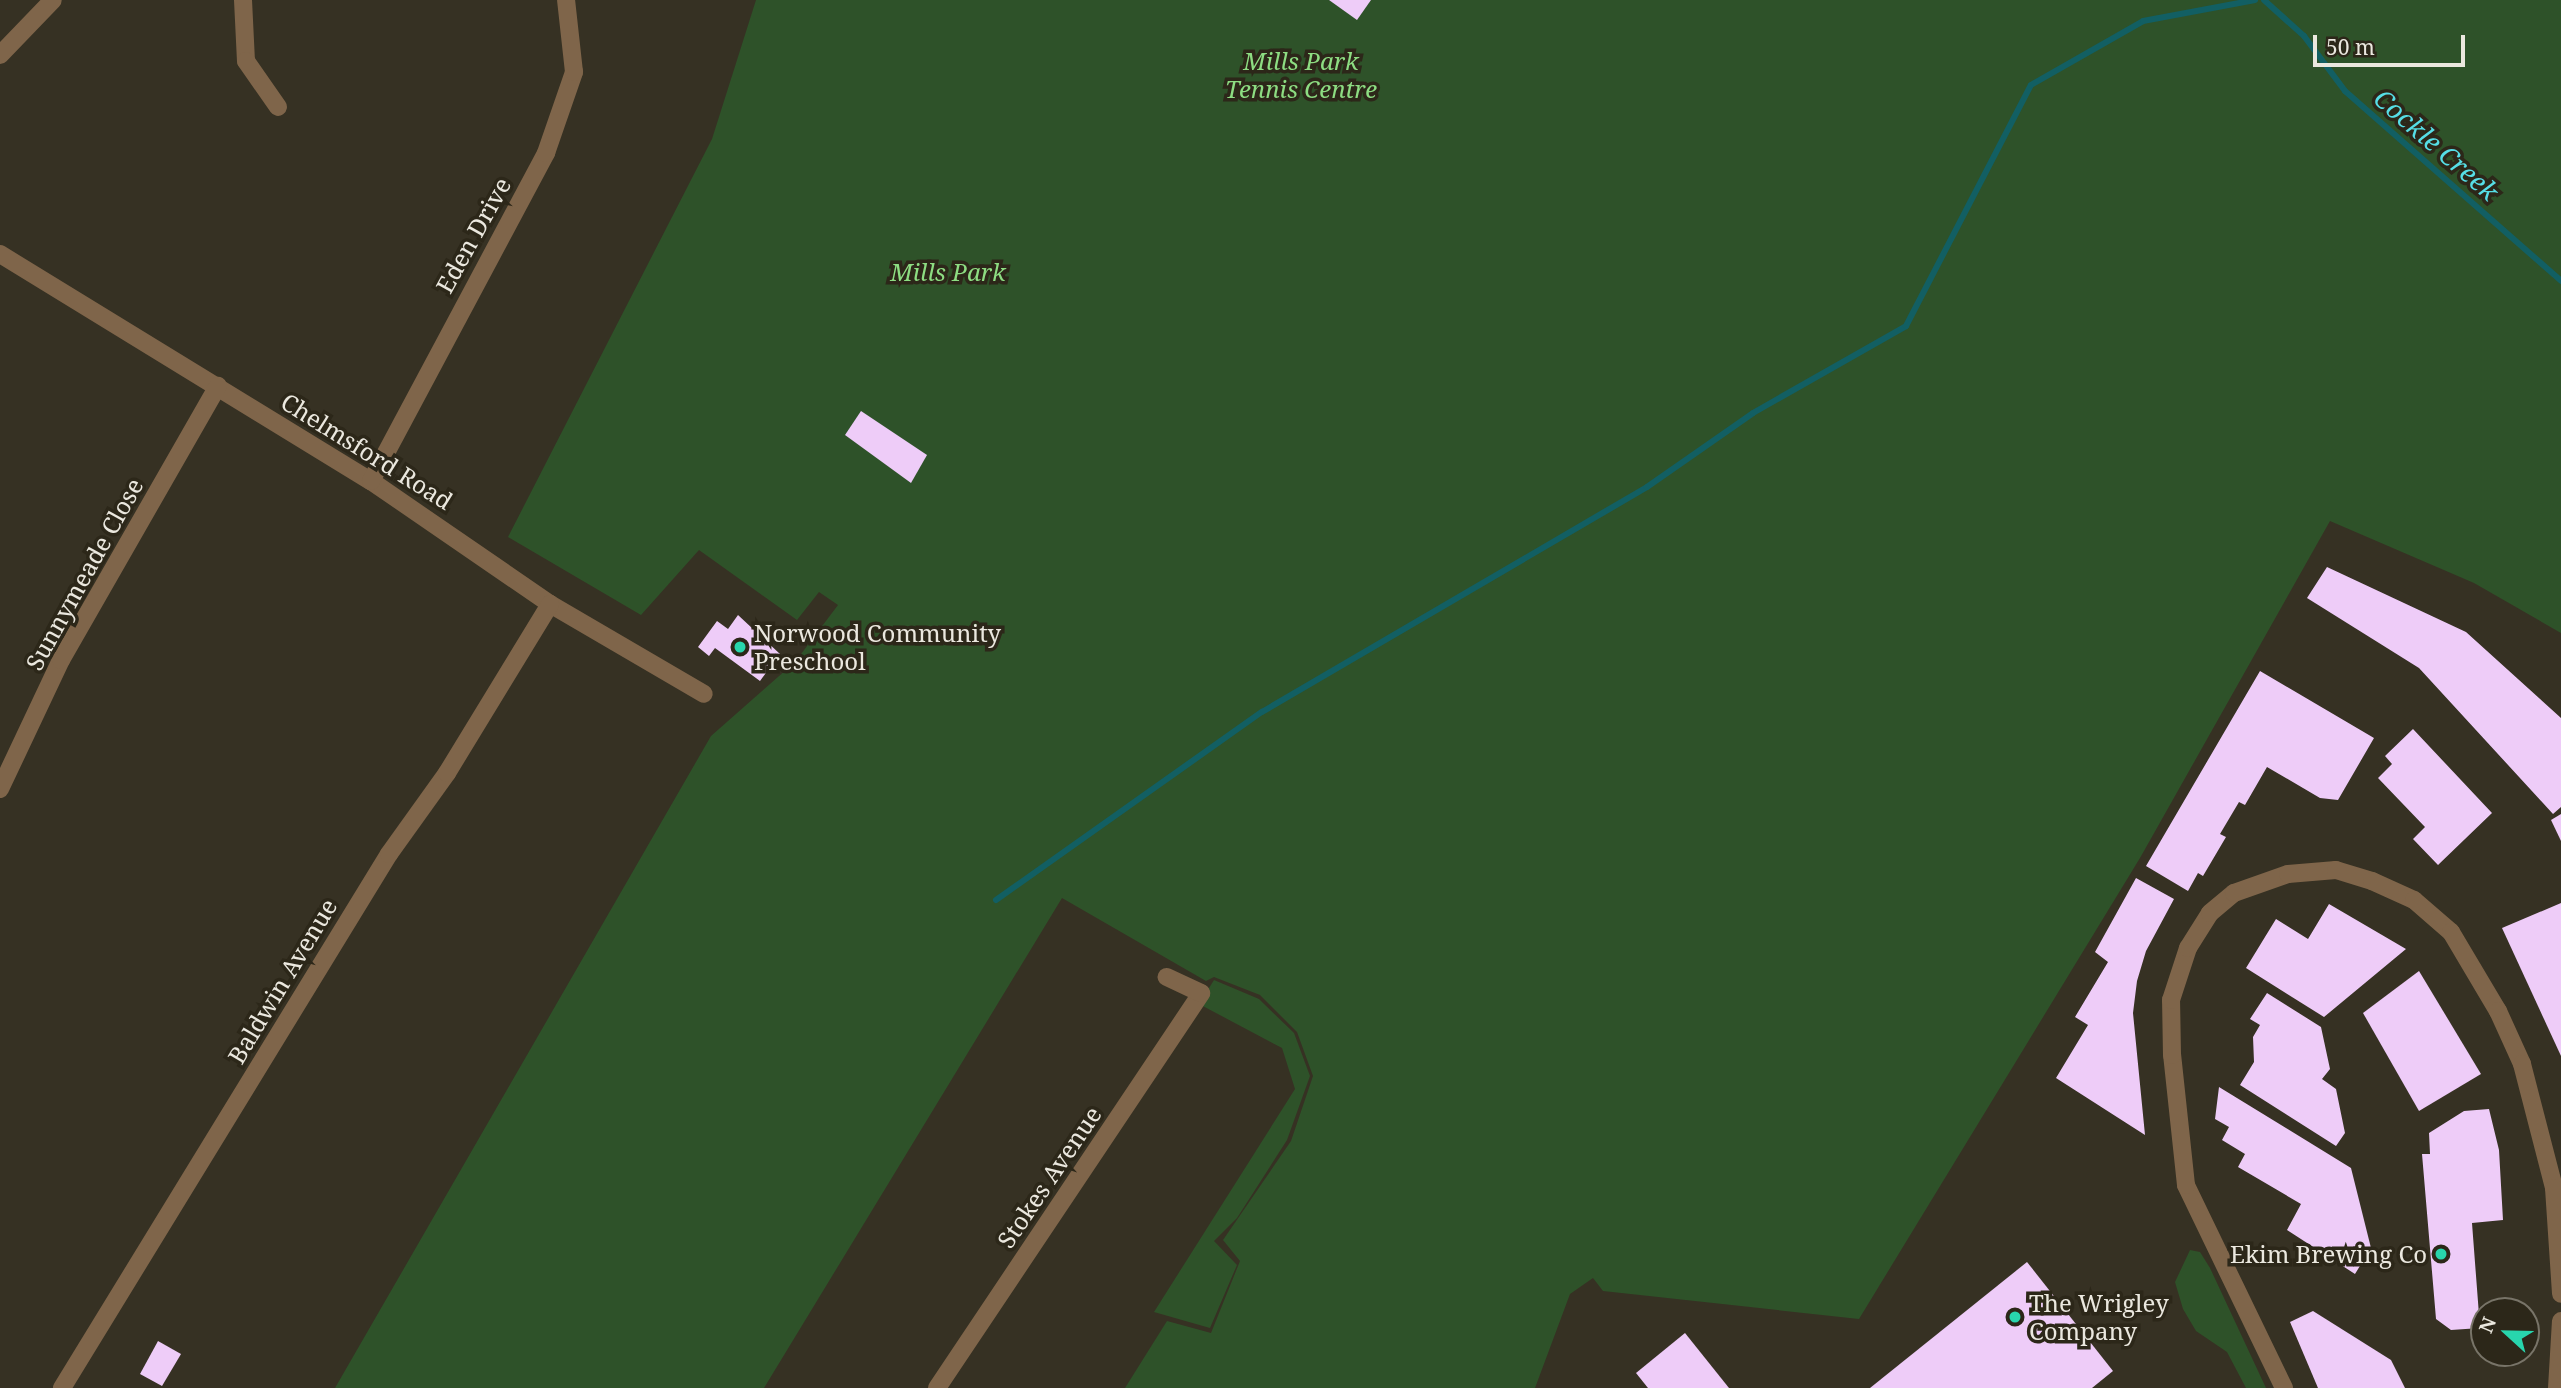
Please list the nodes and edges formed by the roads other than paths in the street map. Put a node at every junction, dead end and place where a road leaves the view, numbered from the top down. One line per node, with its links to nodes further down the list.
1 (53, 0): 4 (street)
2 (243, 0): 5 (street)
3 (566, 0): 8 (street, Eden Drive)
4 (0, 55)
5 (278, 107)
6 (0, 254): 7 (street, Chelmsford Road)
7 (218, 386): 8 (street, Chelmsford Road); 11 (street, Sunnymeade Close)
8 (371, 481): 9 (street, Chelmsford Road)
9 (551, 604): 10 (street, Chelmsford Road); 15 (street, Baldwin Avenue)
10 (704, 694)
11 (0, 789)
12 (1166, 977): 16 (street, Stokes Avenue)
13 (2561, 1293): 17 (street)
14 (2561, 1321): 18 (street)
15 (62, 1388)
16 (937, 1388)
17 (2284, 1388)
18 (2557, 1388)

